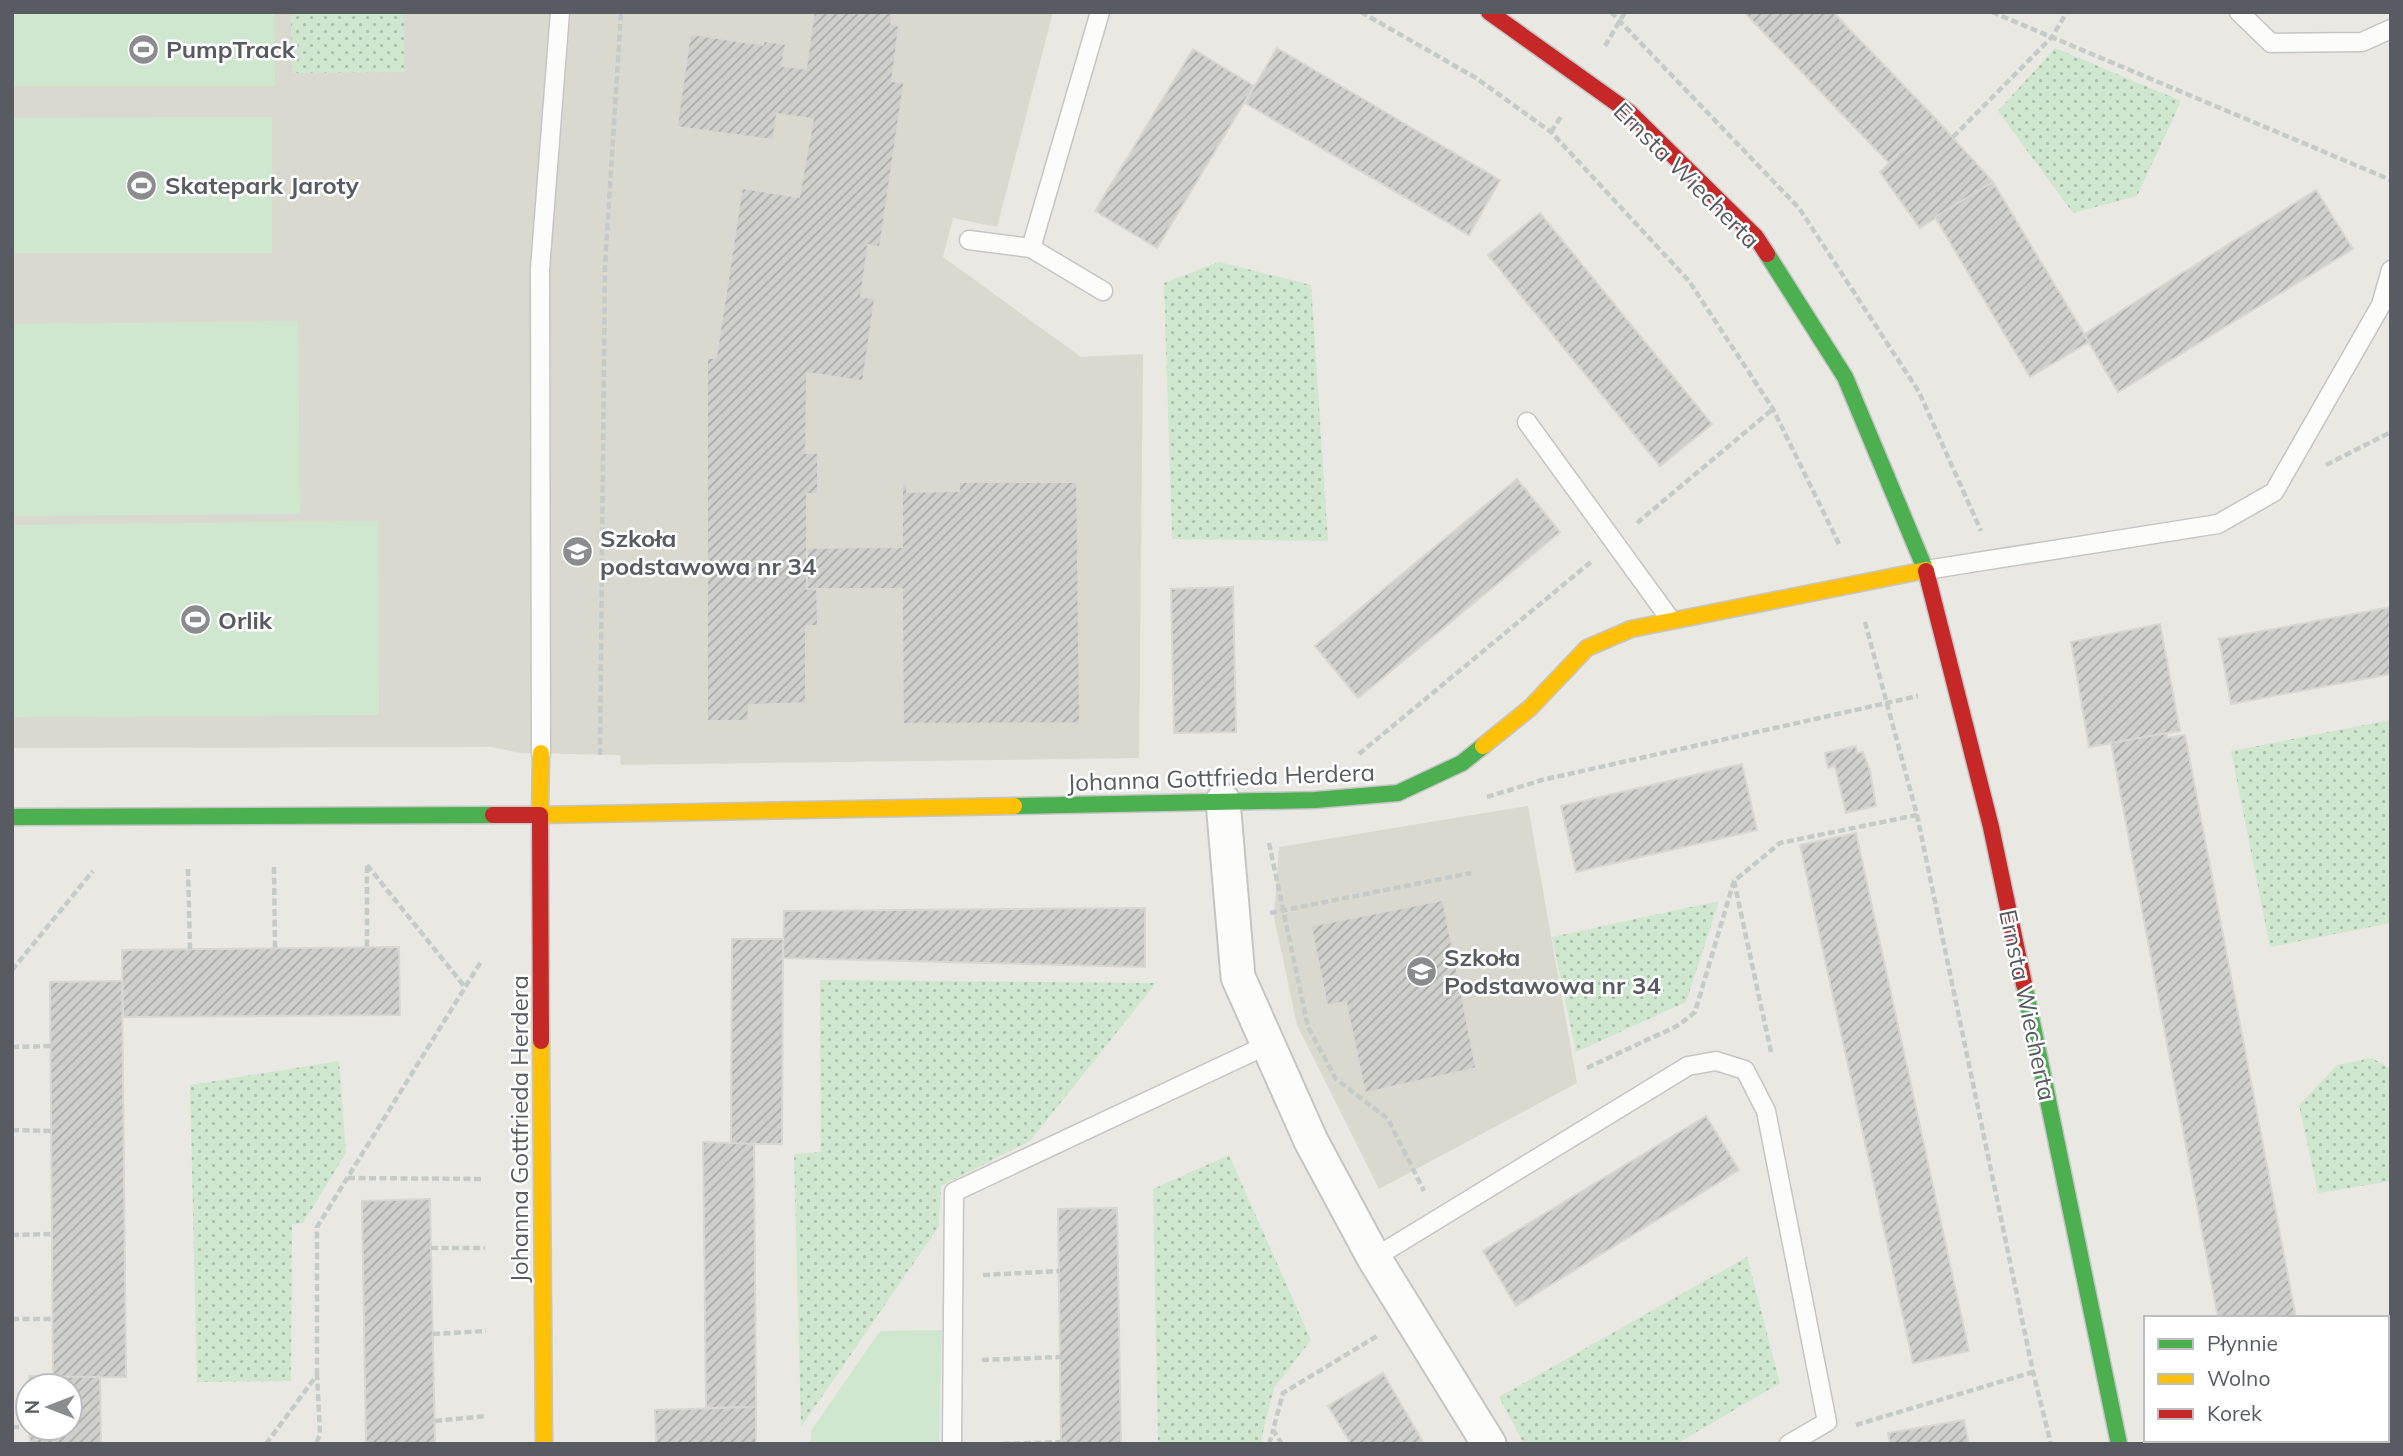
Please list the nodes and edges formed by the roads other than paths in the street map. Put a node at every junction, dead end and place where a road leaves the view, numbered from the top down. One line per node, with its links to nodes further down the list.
1 (560, 12): 14 (lane)
2 (1100, 12): 8 (lane)
3 (1489, 12): 5 (street, Ernsta Wiecherta)
4 (2239, 12): 6 (lane)
5 (1516, 19): 12 (street, Ernsta Wiecherta)
6 (2391, 29)
7 (968, 240): 8 (lane)
8 (1031, 248): 10 (lane)
9 (2391, 270): 12 (lane)
10 (1103, 291)
11 (1527, 422): 13 (lane)
12 (1926, 570): 13 (street, Johanna Gottfrieda Herdera); 24 (street, Ernsta Wiecherta)
13 (1670, 618): 15 (street, Johanna Gottfrieda Herdera)
14 (541, 753): 16 (street, Johanna Gottfrieda Herdera)
15 (1223, 801): 16 (street, Johanna Gottfrieda Herdera); 18 (street)
16 (540, 815): 17 (street, Johanna Gottfrieda Herdera); 20 (street, Johanna Gottfrieda Herdera)
17 (12, 817)
18 (1267, 1045): 19 (street); 21 (lane)
19 (1374, 1258): 22 (street); 23 (lane)
20 (544, 1444)
21 (952, 1444)
22 (1489, 1444)
23 (1789, 1444)
24 (2119, 1444)

